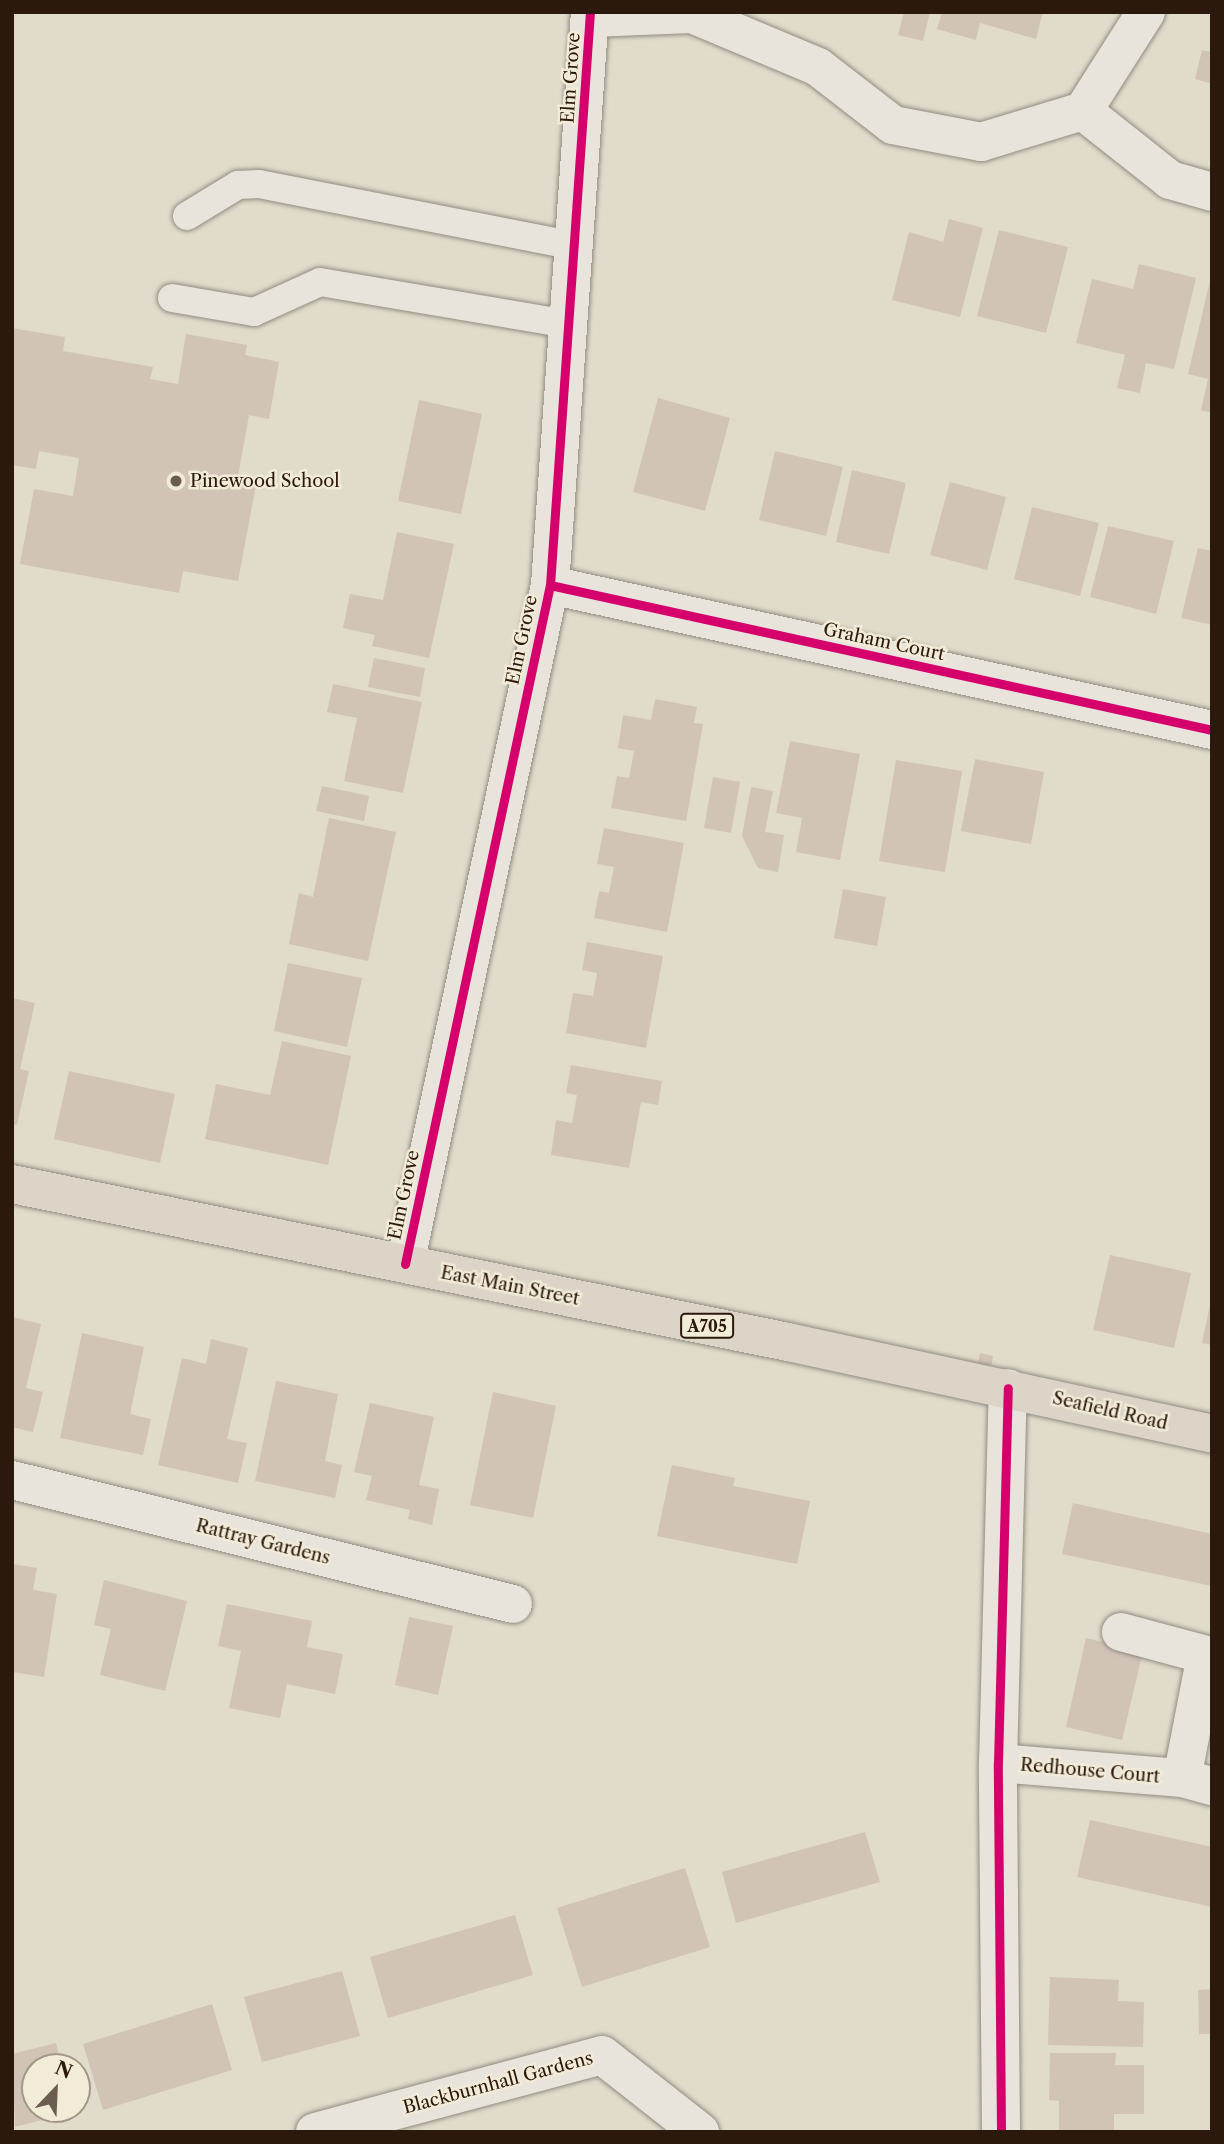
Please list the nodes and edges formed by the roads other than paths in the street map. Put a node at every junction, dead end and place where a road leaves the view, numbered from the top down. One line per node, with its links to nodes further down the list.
1 (1146, 12): 3 (street)
2 (590, 15): 3 (street); 6 (street, Elm Grove)
3 (1083, 111): 4 (street)
4 (1212, 192)
5 (187, 216): 6 (lane)
6 (574, 246): 8 (street, Elm Grove)
7 (173, 298): 8 (lane)
8 (569, 324): 9 (street, Elm Grove)
9 (550, 585): 10 (street, Graham Court); 12 (street, Elm Grove)
10 (1212, 730)
11 (12, 1184): 12 (main road, East Main Street / A705)
12 (405, 1264): 13 (main road, East Main Street / A705)
13 (1008, 1388): 14 (main road, Seafield Road / A705); 18 (street)
14 (1212, 1434)
15 (12, 1480): 16 (street, Rattray Gardens)
16 (513, 1604)
17 (1121, 1632): 19 (street, Redhouse Court)
18 (999, 1763): 19 (street, Redhouse Court); 22 (street)
19 (1197, 1782)
20 (315, 2132): 21 (street, Blackburnhall Gardens)
21 (700, 2132)
22 (1001, 2132)

